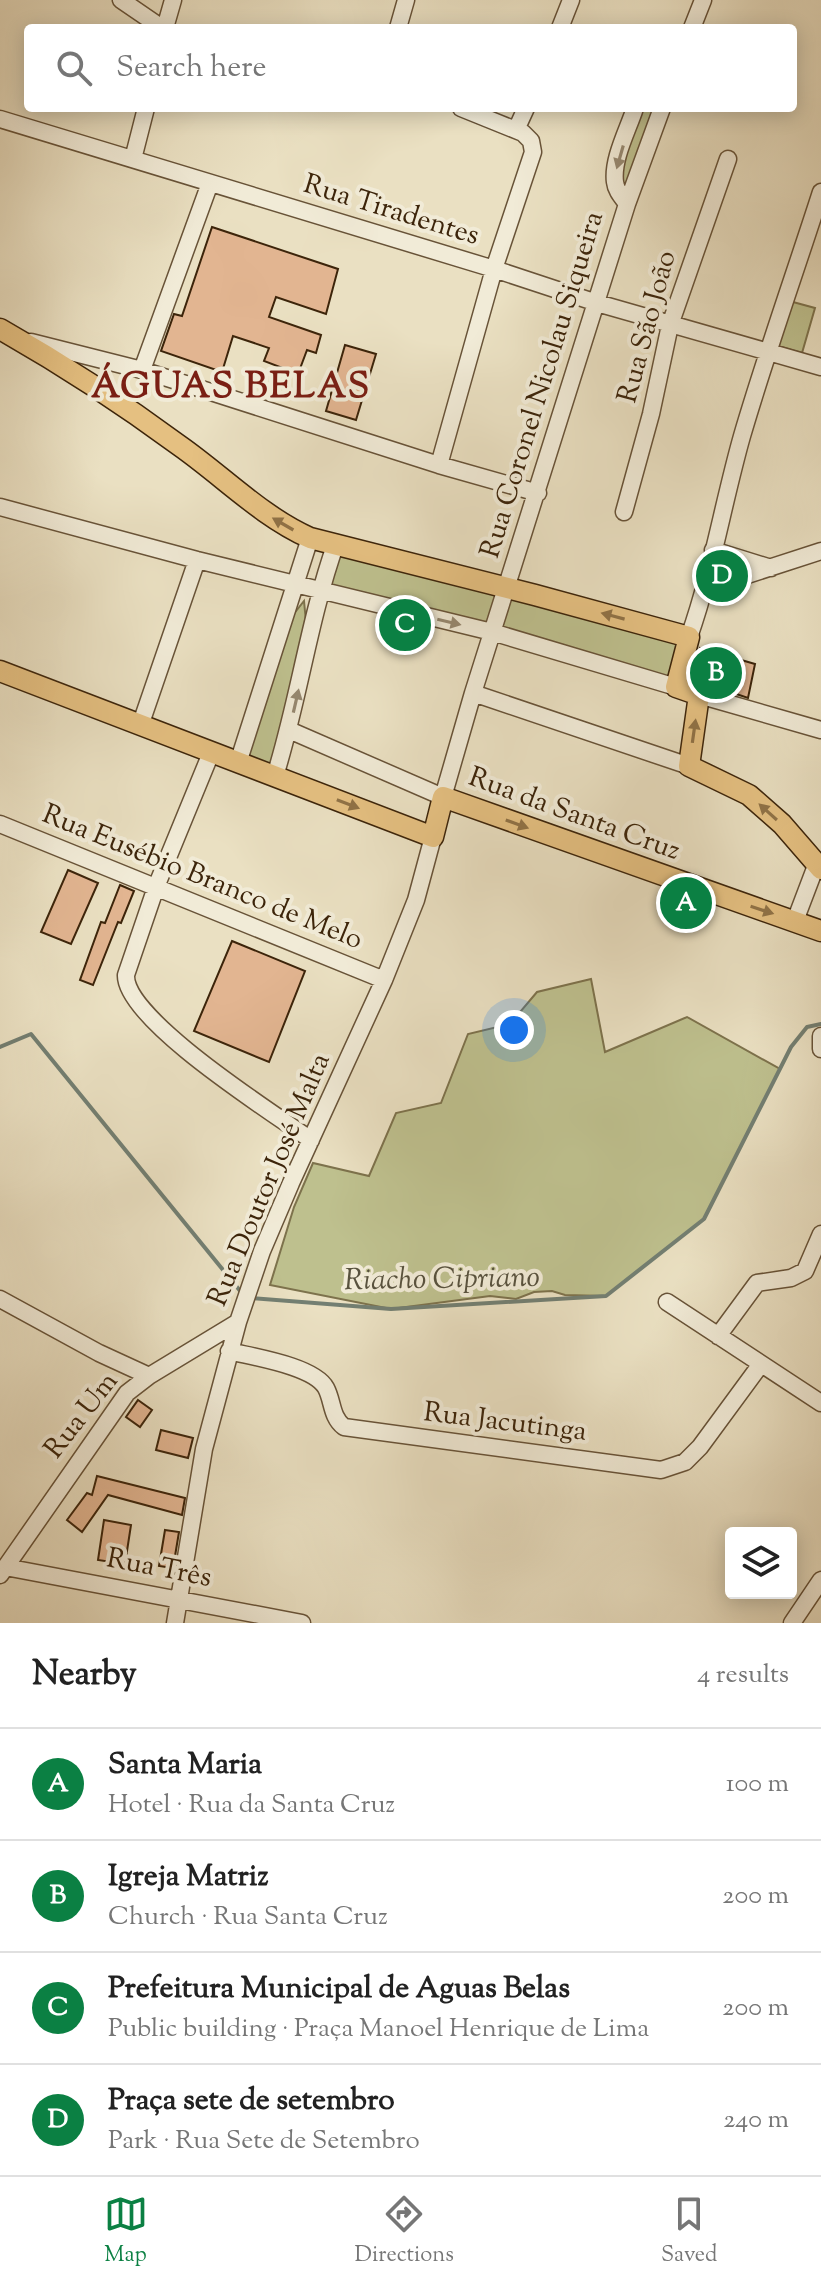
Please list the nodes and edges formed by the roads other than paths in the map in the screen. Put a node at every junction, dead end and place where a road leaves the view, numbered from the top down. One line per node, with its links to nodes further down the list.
1 (121, 0): 6 (street)
2 (173, 0): 7 (street)
3 (406, 0): 8 (street)
4 (571, 0): 9 (street)
5 (703, 0): 10 (street)
6 (158, 24)
7 (165, 24)
8 (399, 24)
9 (562, 24)
10 (694, 24)
11 (145, 112): 18 (street)
12 (471, 112): 17 (street)
13 (524, 112): 17 (street)
14 (634, 112): 22 (street, Rua Coronel Nicolau Siqueira, one-way to 22)
15 (661, 112): 22 (street)
16 (0, 119): 18 (street, Rua Tiradentes)
17 (516, 130): 23 (street)
18 (133, 159): 20 (street, Rua Tiradentes)
19 (728, 159): 25 (street, Rua São João)
20 (210, 183): 23 (street, Rua Tiradentes); 29 (street)
21 (821, 192): 27 (street)
22 (627, 204): 24 (street, Rua Coronel Nicolau Siqueira)
23 (494, 269): 24 (street, Rua Tiradentes); 30 (street)
24 (597, 303): 25 (street, Rua Tiradentes); 31 (street, Rua Coronel Nicolau Siqueira)
25 (670, 325): 27 (street, Rua Tiradentes); 33 (street, Rua São João)
26 (9, 334): 29 (street); 34 (main road, one-way to 26)
27 (769, 352): 28 (street, Rua Tiradentes); 36 (street)
28 (821, 367)
29 (142, 370): 30 (street)
30 (439, 465): 31 (street)
31 (538, 493): 41 (street, Rua Coronel Nicolau Siqueira)
32 (0, 507): 38 (street)
33 (624, 512)
34 (310, 538): 35 (main road); 40 (street)
35 (336, 543): 41 (main road); 42 (street)
36 (713, 550): 39 (street); 43 (street)
37 (821, 551): 39 (street)
38 (197, 560): 40 (street); 50 (street)
39 (771, 568): 43 (street)
40 (293, 584): 42 (street); 54 (street)
41 (506, 588): 44 (street, Rua Coronel Nicolau Siqueira); 45 (main road, one-way to 41)
42 (320, 589): 44 (street, one-way to 44); 51 (street, one-way to 42)
43 (704, 589): 45 (street)
44 (492, 632): 47 (street); 48 (street, Rua Coronel Nicolau Siqueira)
45 (689, 637): 47 (main road)
46 (0, 671): 50 (main road)
47 (676, 687): 49 (main road)
48 (473, 693): 55 (street); 57 (street, Rua Coronel Nicolau Siqueira)
49 (699, 695): 52 (street); 55 (main road, one-way to 49)
50 (140, 726): 53 (main road)
51 (289, 730): 56 (street); 57 (street)
52 (821, 730)
53 (211, 753): 54 (main road); 61 (street)
54 (238, 763): 56 (main road)
55 (689, 766): 60 (main road, one-way to 55)
56 (275, 776): 59 (main road, one-way to 59)
57 (443, 797): 59 (main road); 62 (main road, Rua da Santa Cruz, one-way to 62)
58 (0, 824): 61 (street, Rua Eusébio Branco de Melo)
59 (433, 837): 64 (street, Rua Doutor José Malta)
60 (819, 866): 62 (street)
61 (156, 887): 64 (street, Rua Eusébio Branco de Melo); 67 (street)
62 (795, 921): 63 (main road, Rua da Santa Cruz)
63 (821, 931)
64 (384, 980): 67 (street, Rua Doutor José Malta)
65 (821, 1036): 66 (street)
66 (821, 1049)
67 (311, 1140): 71 (street, Rua Doutor José Malta)
68 (821, 1234): 72 (street)
69 (0, 1299): 75 (street)
70 (667, 1302): 72 (street)
71 (238, 1322): 73 (street, Rua Doutor José Malta); 75 (street, Rua Um)
72 (718, 1336): 74 (street)
73 (229, 1351): 74 (street, Rua Jacutinga); 79 (street, Rua Doutor José Malta)
74 (761, 1364): 76 (street)
75 (149, 1376): 77 (street, Rua Um)
76 (821, 1403)
77 (3, 1571): 79 (street, Rua Três)
78 (821, 1580): 83 (street)
79 (179, 1600): 80 (street, Rua Três); 81 (street, Rua Doutor José Malta)
80 (222, 1615): 82 (street, Rua Três)
81 (175, 1623)
82 (302, 1623)
83 (792, 1623)

